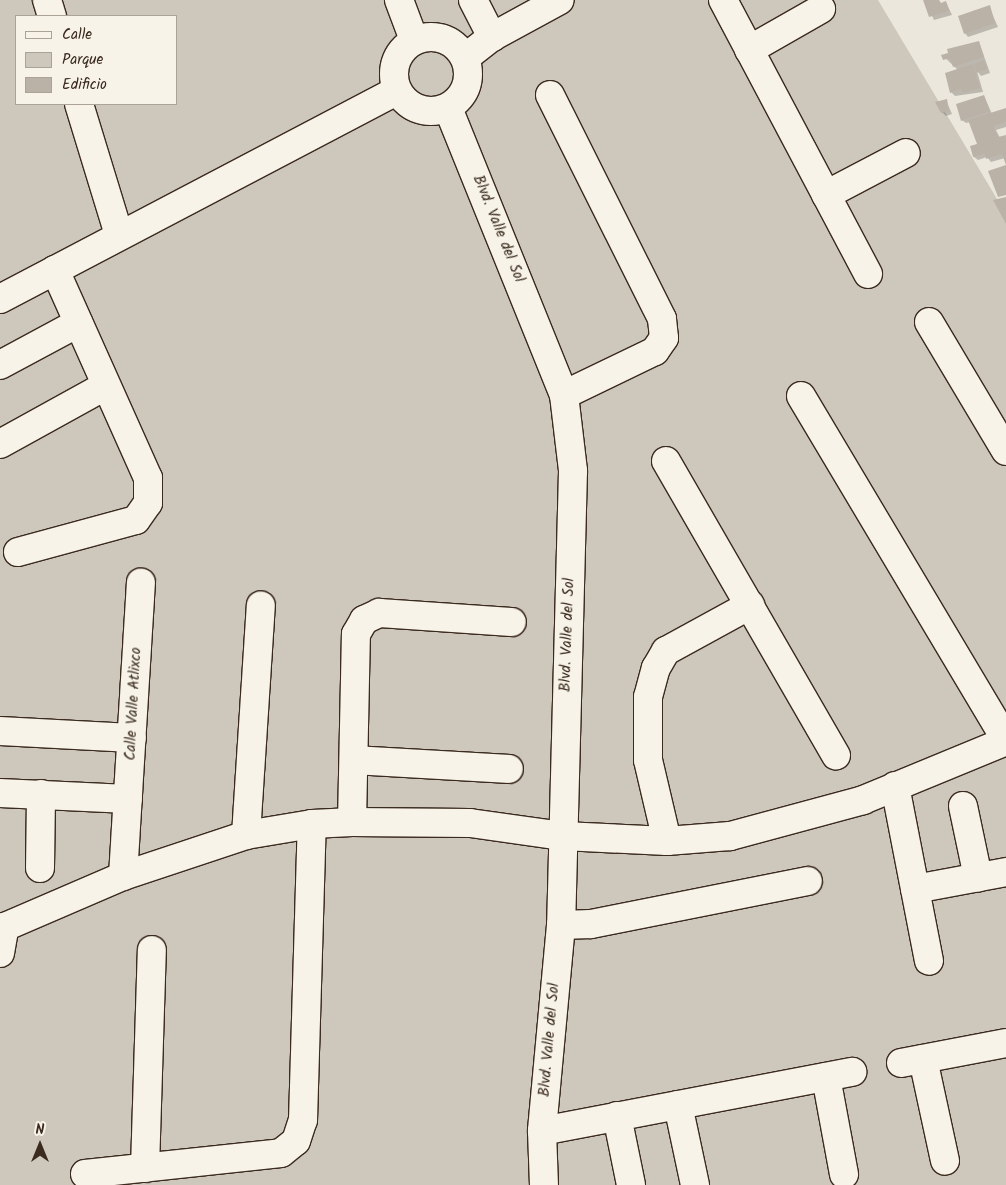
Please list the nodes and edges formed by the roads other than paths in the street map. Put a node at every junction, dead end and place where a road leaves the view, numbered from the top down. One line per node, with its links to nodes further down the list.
1 (47, 0): 7 (street)
2 (399, 0): 9 (street)
3 (473, 0): 8 (street)
4 (560, 0): 8 (street)
5 (723, 0): 10 (street)
6 (821, 9): 10 (street)
7 (52, 15)
8 (492, 37): 11 (street)
9 (414, 40): 11 (street); 12 (street)
10 (749, 50): 17 (street)
11 (465, 58): 15 (street)
12 (397, 91): 15 (street); 18 (street)
13 (550, 95): 26 (street)
14 (79, 105): 18 (street)
15 (448, 108): 26 (street, Blvd. Valle del Sol)
16 (906, 153): 17 (street)
17 (826, 195): 20 (street)
18 (119, 235): 19 (street)
19 (55, 270): 21 (street); 23 (street)
20 (868, 274)
21 (0, 299)
22 (929, 322): 29 (street)
23 (78, 323): 24 (street); 25 (street)
24 (0, 365)
25 (105, 386): 28 (street); 31 (street)
26 (564, 395): 50 (street, Blvd. Valle del Sol)
27 (801, 396): 38 (street)
28 (0, 444)
29 (1006, 451)
30 (666, 461): 34 (street)
31 (18, 552)
32 (141, 582): 37 (street, Calle Valle Atlixco)
33 (260, 604): 49 (street)
34 (750, 605): 39 (street); 51 (street)
35 (512, 622): 40 (street)
36 (0, 731): 37 (street)
37 (132, 738): 45 (street, Calle Valle Atlixco)
38 (1006, 741): 42 (street)
39 (836, 755)
40 (354, 760): 41 (street); 47 (street)
41 (510, 769)
42 (895, 786): 51 (street); 57 (street)
43 (0, 793): 44 (street)
44 (41, 794): 45 (street); 52 (street)
45 (128, 799): 54 (street, Calle Valle Atlixco)
46 (963, 806): 55 (street)
47 (352, 822): 48 (street); 50 (street)
48 (312, 824): 49 (street); 68 (street)
49 (246, 834): 54 (street)
50 (563, 836): 51 (street); 58 (street, Blvd. Valle del Sol)
51 (667, 841)
52 (40, 868)
53 (1006, 872): 55 (street)
54 (123, 876): 59 (street)
55 (978, 877): 57 (street)
56 (808, 881): 58 (street)
57 (915, 889): 62 (street)
58 (561, 925): 66 (street, Blvd. Valle del Sol)
59 (2, 927): 61 (street)
60 (152, 950): 68 (street)
61 (0, 953)
62 (929, 961)
63 (1006, 1043): 67 (street)
64 (678, 1105): 65 (street); 70 (street); 73 (street)
65 (617, 1116): 66 (street); 72 (street)
66 (542, 1131): 71 (street, Blvd. Valle del Sol)
67 (945, 1161)
68 (145, 1168): 69 (street)
69 (85, 1174)
70 (844, 1174)
71 (544, 1185)
72 (631, 1185)
73 (695, 1185)

